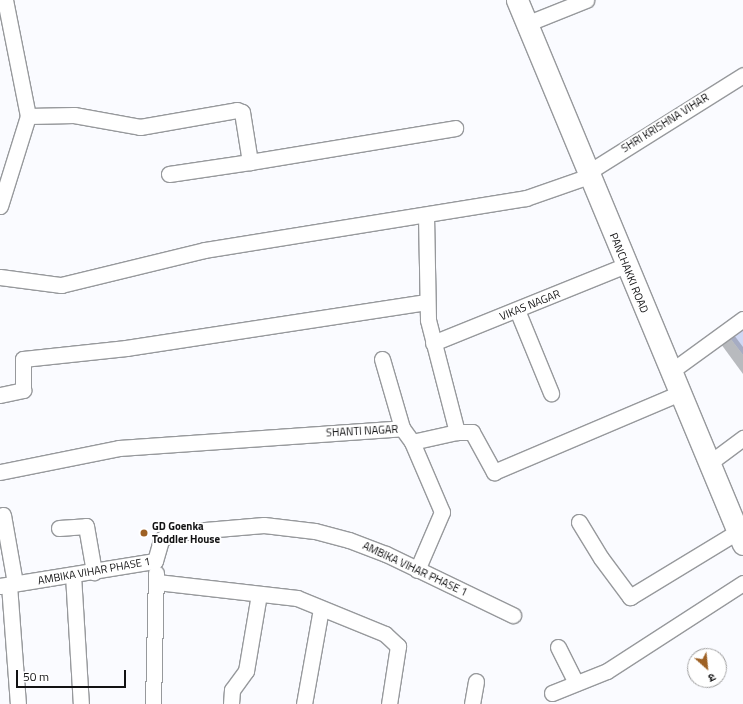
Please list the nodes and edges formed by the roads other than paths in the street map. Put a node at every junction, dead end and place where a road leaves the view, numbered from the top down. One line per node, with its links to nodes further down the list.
1 (5, 0): 6 (street)
2 (516, 0): 4 (main road, PANCHAKKI ROAD)
3 (586, 0): 4 (street)
4 (526, 24): 10 (main road, PANCHAKKI ROAD)
5 (743, 75): 10 (street, SHRI KRISHNA VIHAR)
6 (28, 116): 8 (street); 11 (street)
7 (455, 128): 8 (street)
8 (250, 162): 9 (street)
9 (169, 174)
10 (588, 175): 12 (street, SHRI KRISHNA VIHAR); 13 (main road, PANCHAKKI ROAD)
11 (0, 206)
12 (426, 215): 14 (street, SHRI KRISHNA VIHAR); 15 (street)
13 (626, 265): 16 (street, VIKAS NAGAR); 20 (main road, PANCHAKKI ROAD)
14 (0, 277)
15 (427, 302): 18 (street); 23 (street)
16 (517, 310): 18 (street, VIKAS NAGAR); 21 (street)
17 (743, 319): 20 (street)
18 (433, 343): 25 (street)
19 (382, 359): 24 (street)
20 (670, 372): 22 (main road, PANCHAKKI ROAD)
21 (551, 393)
22 (678, 394): 25 (street, SHANTI NAGAR); 28 (main road, PANCHAKKI ROAD)
23 (0, 395)
24 (402, 428): 27 (street, SHANTI NAGAR); 29 (street, SHANTI NAGAR)
25 (458, 432): 27 (street, SHANTI NAGAR)
26 (743, 438): 28 (street)
27 (412, 442): 35 (street)
28 (708, 464): 33 (main road, PANCHAKKI ROAD)
29 (0, 472)
30 (4, 515): 40 (street)
31 (579, 522): 33 (street)
32 (59, 528): 36 (street)
33 (740, 538)
34 (156, 561): 35 (street, AMBIKA VIHAR PHASE 1); 36 (street, AMBIKA VIHAR PHASE 1); 38 (street)
35 (417, 570): 43 (street, AMBIKA VIHAR PHASE 1)
36 (94, 572): 37 (street, AMBIKA VIHAR PHASE 1)
37 (73, 575): 40 (street, AMBIKA VIHAR PHASE 1); 49 (street)
38 (157, 582): 41 (street); 50 (street)
39 (743, 583): 46 (street)
40 (8, 585): 48 (street)
41 (259, 594): 42 (street); 51 (street)
42 (321, 609): 52 (street); 53 (street)
43 (513, 615)
44 (558, 647): 46 (street)
45 (476, 681): 54 (street)
46 (576, 684): 47 (street)
47 (552, 694)
48 (18, 704)
49 (81, 704)
50 (153, 704)
51 (231, 704)
52 (304, 704)
53 (389, 704)
54 (472, 704)

